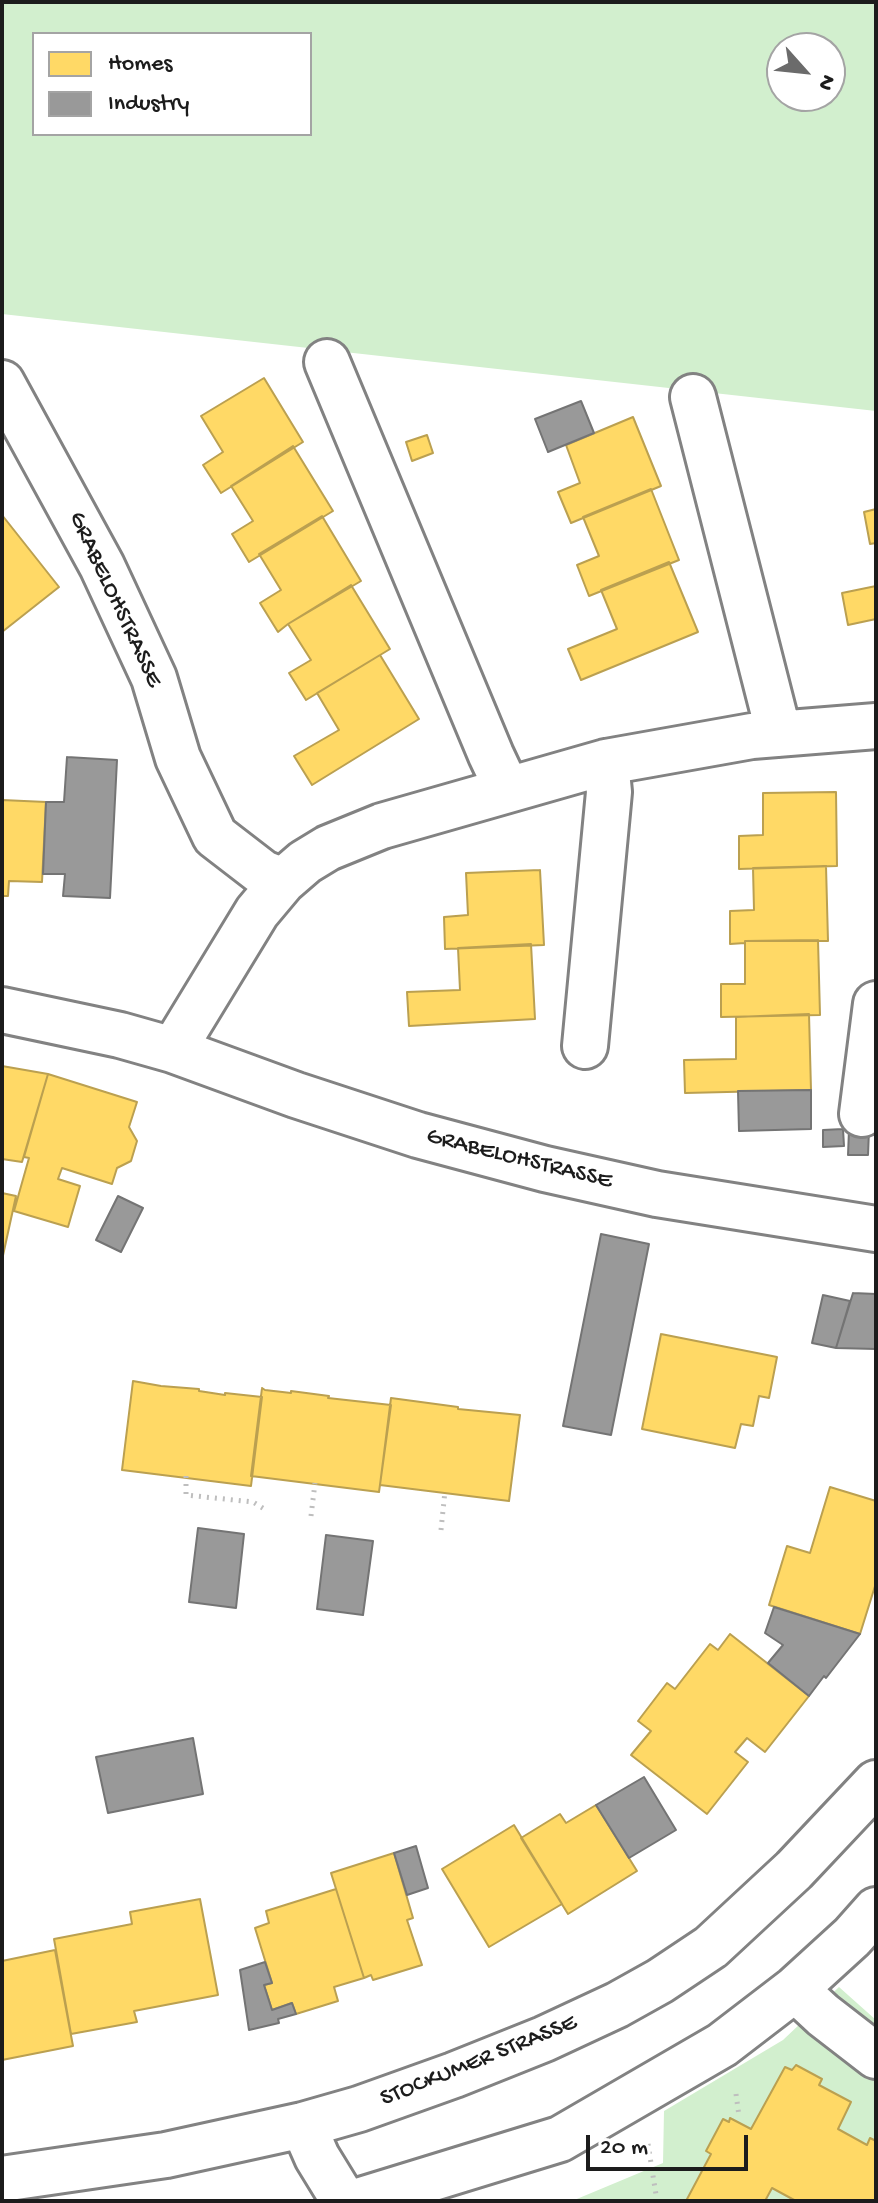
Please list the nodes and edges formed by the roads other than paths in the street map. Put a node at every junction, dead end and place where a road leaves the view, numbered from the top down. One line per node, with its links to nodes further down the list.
1 (327, 362): 7 (street)
2 (2, 383): 8 (street, GRABELOHSTRASSE)
3 (693, 397): 5 (street)
4 (876, 726): 5 (street)
5 (779, 734): 6 (street)
6 (606, 762): 7 (street); 11 (street)
7 (507, 789): 8 (street)
8 (283, 881): 12 (street)
9 (876, 1004): 13 (street)
10 (2, 1010): 12 (street, GRABELOHSTRASSE)
11 (585, 1046)
12 (173, 1050): 14 (street, GRABELOHSTRASSE)
13 (862, 1114)
14 (876, 1229)
15 (876, 1783): 19 (street, STOCKUMER STRASSE)
16 (872, 1924): 17 (street)
17 (795, 1989): 18 (street); 21 (street)
18 (876, 2056)
19 (303, 2125): 20 (street, STOCKUMER STRASSE); 22 (street)
20 (2, 2179)
21 (473, 2185): 23 (street)
22 (344, 2201)
23 (358, 2201)

